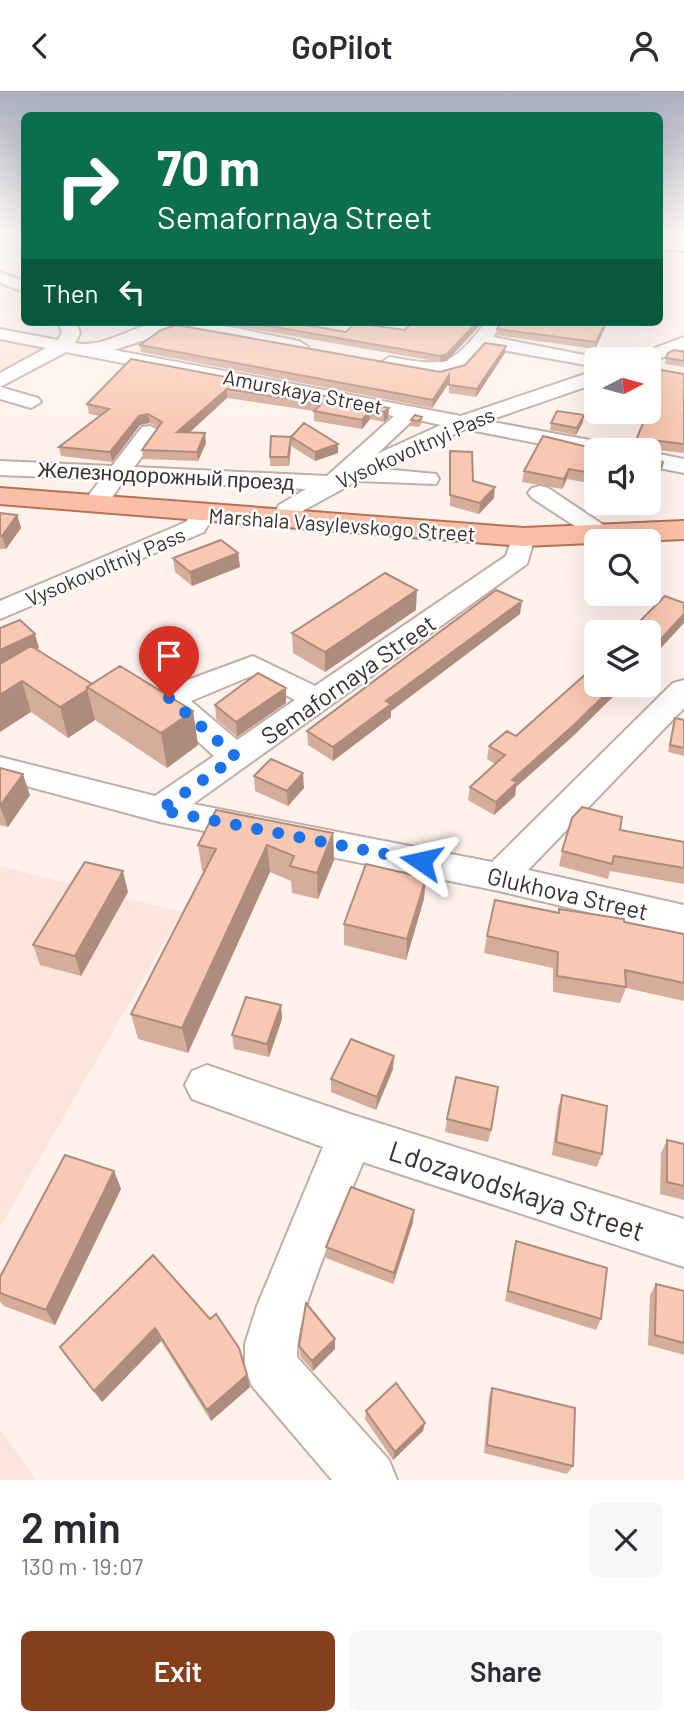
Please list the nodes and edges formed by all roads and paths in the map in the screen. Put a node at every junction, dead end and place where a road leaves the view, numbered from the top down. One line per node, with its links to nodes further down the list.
1 (68, 326): 10 (street)
2 (113, 326): 6 (street)
3 (175, 326): 6 (street)
4 (191, 326): 11 (street)
5 (492, 326): 8 (street)
6 (154, 328): 12 (street)
7 (6, 341): 10 (street); 10 (street, Amurskaya Street); 16 (street)
8 (481, 341): 14 (street); 15 (street)
9 (684, 343): 13 (street)
10 (64, 346): 12 (street, Amurskaya Street); 18 (street)
11 (311, 349)
12 (94, 351): 21 (street, Amurskaya Street)
13 (662, 352)
14 (365, 359)
15 (584, 359)
16 (0, 360)
17 (584, 380): 22 (street, Vysokovoltnyi Pass)
18 (0, 381)
19 (0, 393): 20 (street)
20 (31, 402)
21 (411, 411): 22 (street, Amurskaya Street); 31 (street)
22 (466, 421): 24 (street, Amurskaya Street); 29 (street, Vysokovoltnyi Pass)
23 (150, 432): 28 (street)
24 (584, 445)
25 (681, 458): 26 (street)
26 (661, 459)
27 (0, 468): 28 (street, Железнодорожный проезд)
28 (121, 471): 31 (street, Железнодорожный проезд); 34 (street)
29 (358, 474): 30 (street); 31 (street, Vysokovoltnyi Pass)
30 (428, 479)
31 (333, 483): 36 (street, Vysokovoltnyi Pass)
32 (540, 492): 37 (street)
33 (0, 496): 34 (main road, Marshala Vasylevskogo Street)
34 (94, 503): 35 (main road, Marshala Vasylevskogo Street)
35 (203, 513): 36 (main road, Marshala Vasylevskogo Street); 42 (street, Vysokovoltniy Pass)
36 (283, 519): 41 (main road, Marshala Vasylevskogo Street)
37 (597, 529)
38 (684, 530): 39 (main road, Marshala Vasylevskogo Street)
39 (661, 532)
40 (584, 536): 41 (main road, Marshala Vasylevskogo Street)
41 (523, 537): 44 (street, Semafornaya Street)
42 (0, 611)
43 (684, 690): 48 (street)
44 (319, 701): 45 (street, Semafornaya Street); 45 (street)
45 (236, 757): 47 (street, Semafornaya Street)
46 (0, 768): 47 (street, Glukhova Street)
47 (160, 810): 48 (street, Glukhova Street)
48 (499, 877): 49 (street, Glukhova Street)
49 (684, 920)
50 (207, 1084): 51 (street, Ldozavodskaya Street)
51 (350, 1136): 52 (street, Ldozavodskaya Street); 53 (street)
52 (684, 1243)
53 (369, 1480)

